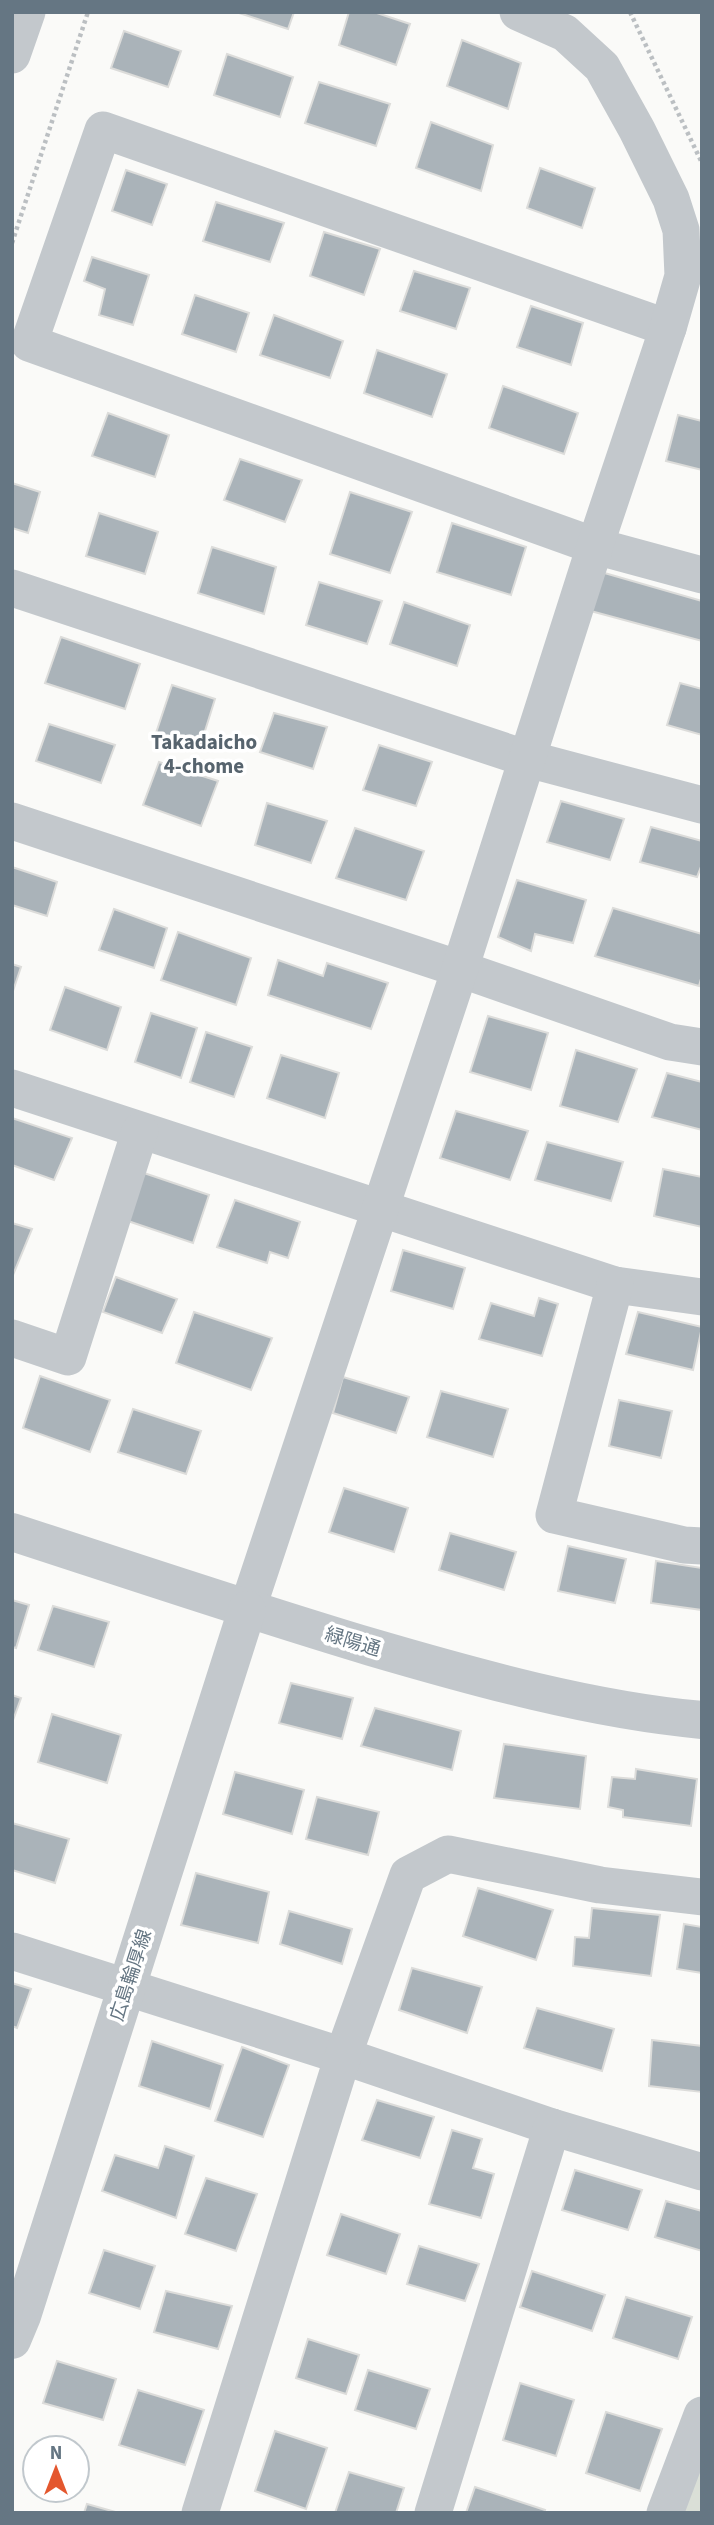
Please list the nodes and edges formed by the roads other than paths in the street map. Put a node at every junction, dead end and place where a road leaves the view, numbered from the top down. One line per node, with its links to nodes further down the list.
1 (27, 12): 3 (street)
2 (518, 12): 4 (street)
3 (12, 55)
4 (668, 328): 5 (street); 5 (street)
5 (594, 546): 6 (street); 8 (street)
6 (702, 575)
7 (12, 588): 8 (street)
8 (528, 759): 9 (street); 11 (street)
9 (702, 805)
10 (12, 821): 11 (street)
11 (460, 969): 12 (street); 15 (street)
12 (702, 1047)
13 (12, 1088): 14 (street)
14 (141, 1130): 15 (street); 18 (street)
15 (381, 1208): 16 (street); 21 (street)
16 (615, 1285): 17 (street); 20 (street)
17 (702, 1297)
18 (12, 1338)
19 (12, 1532): 21 (street, 緑陽通)
20 (702, 1546)
21 (247, 1610): 22 (street, 緑陽通); 25 (street, 広島輪厚線)
22 (702, 1720)
23 (702, 1897): 26 (street)
24 (12, 1951): 25 (street)
25 (125, 1989): 26 (street); 29 (street, 広島輪厚線)
26 (343, 2056): 27 (street); 31 (street)
27 (552, 2127): 28 (street); 32 (street)
28 (702, 2172)
29 (12, 2340)
30 (702, 2415): 33 (street)
31 (200, 2513)
32 (433, 2513)
33 (665, 2513)

